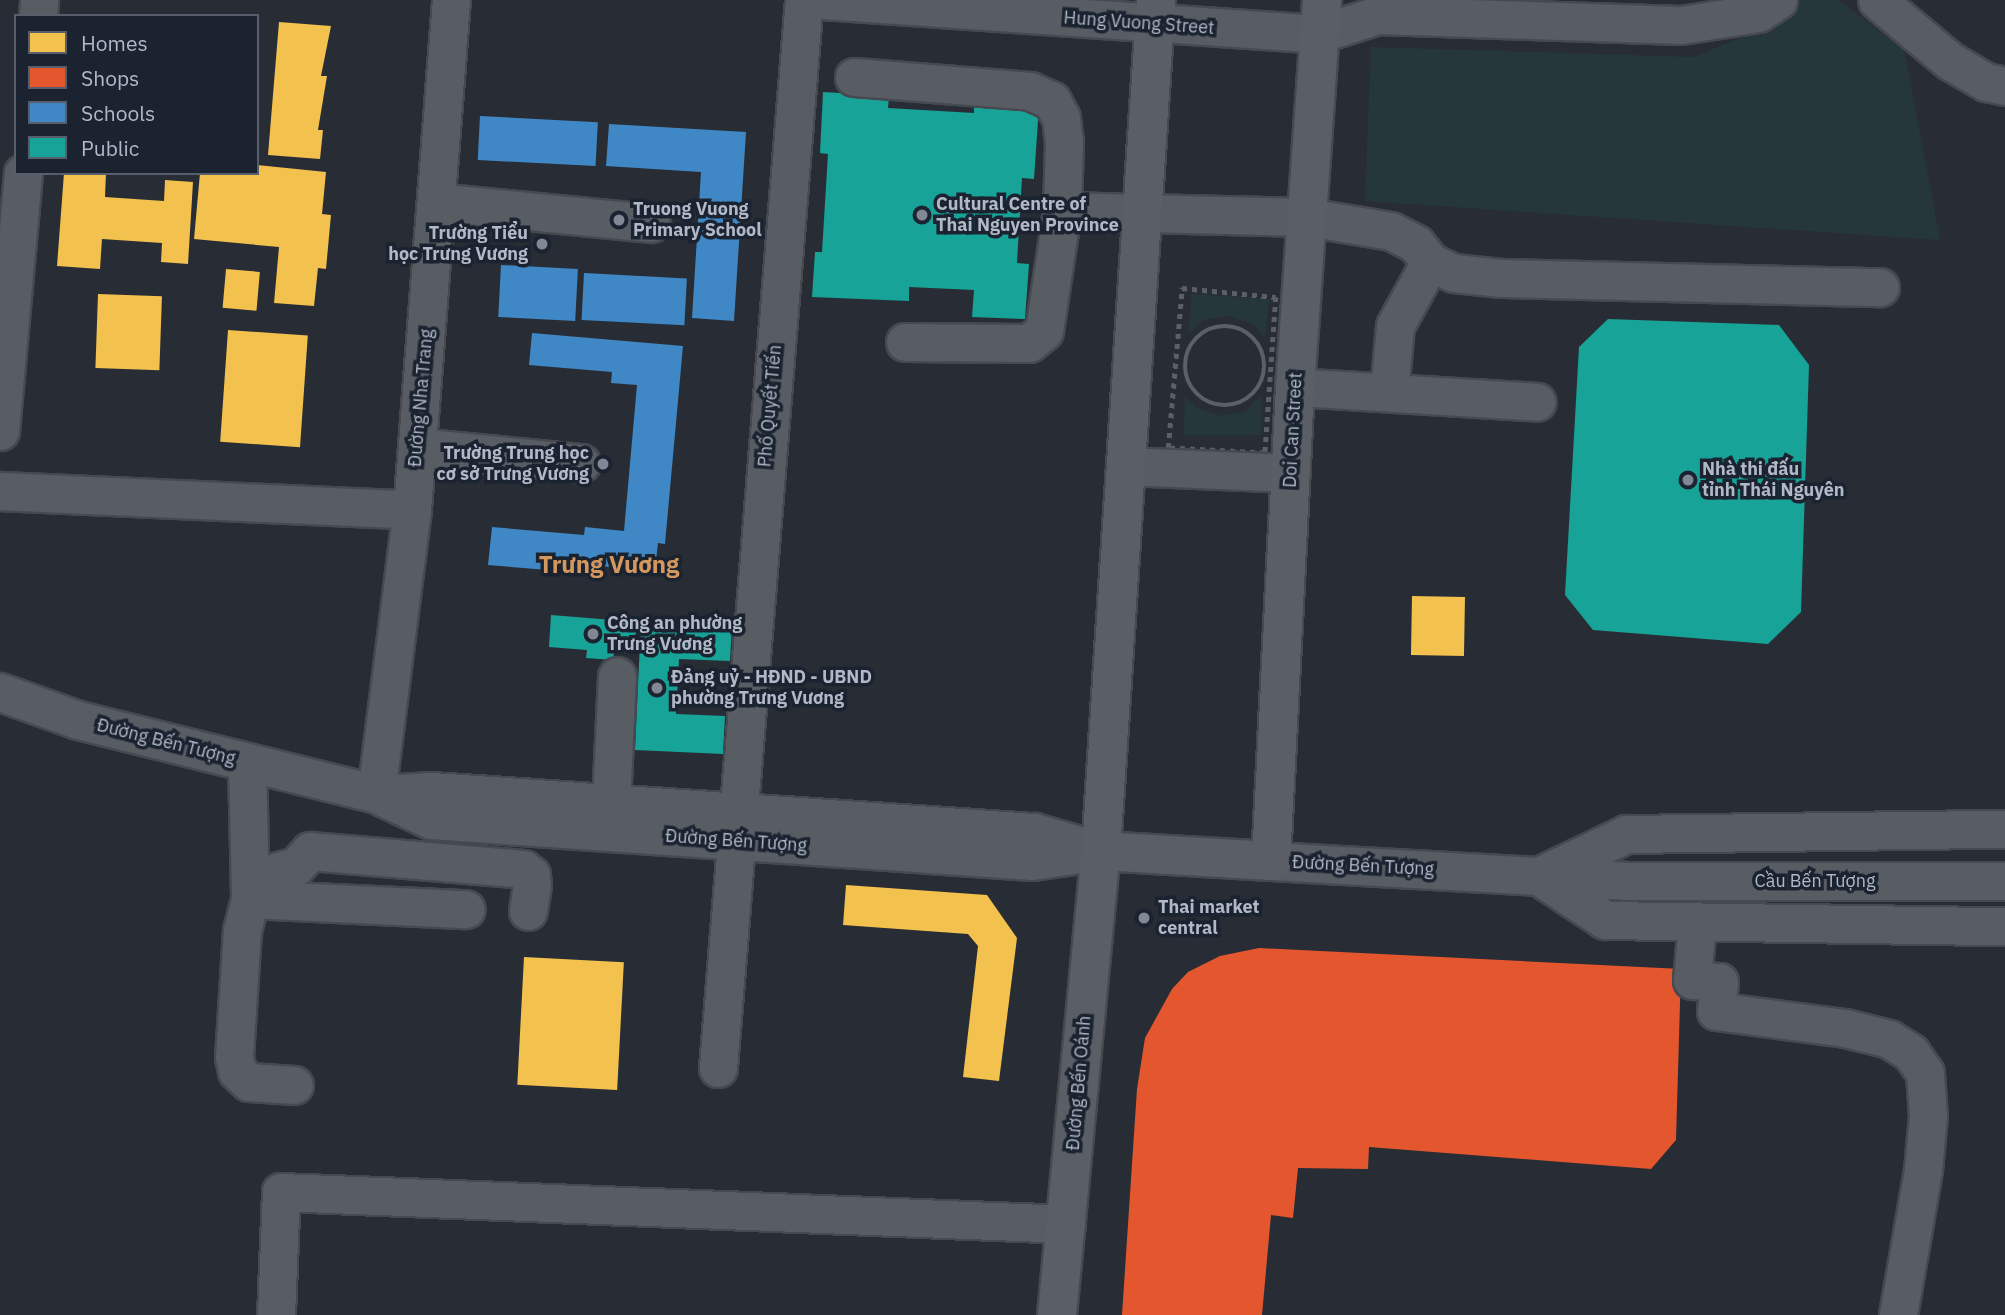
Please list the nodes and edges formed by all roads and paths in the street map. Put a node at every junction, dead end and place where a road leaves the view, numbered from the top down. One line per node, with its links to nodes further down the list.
1 (451, 0): 13 (street, Đường Nha Trang)
2 (804, 0): 38 (street, Phố Quyết Tiến)
3 (822, 0): 8 (street, Hung Vuong Street)
4 (1779, 0): 7 (street, Hung Vuong Street)
5 (1877, 0): 11 (street)
6 (1363, 8): 7 (street, Hung Vuong Street); 9 (street, Hung Vuong Street)
7 (1596, 11)
8 (1156, 13): 9 (street, Hung Vuong Street); 15 (main road)
9 (1320, 17): 16 (main road, Doi Can Street)
10 (854, 77): 14 (street)
11 (2005, 86)
12 (23, 175): 26 (street)
13 (436, 202): 17 (street); 27 (street, Đường Nha Trang)
14 (1062, 212): 15 (street); 20 (street)
15 (1143, 213): 16 (street); 29 (main road)
16 (1307, 217): 18 (street); 23 (main road, Doi Can Street)
17 (650, 223)
18 (1430, 262): 19 (street); 24 (street)
19 (1880, 287)
20 (905, 342)
21 (1175, 363): 21 (path); 22 (path)
22 (1185, 366): 22 (path)
23 (1295, 387): 24 (street); 30 (main road, Doi Can Street)
24 (1389, 392): 25 (street)
25 (1537, 402)
26 (0, 431)
27 (417, 447): 28 (street); 32 (street, Đường Nha Trang)
28 (581, 463)
29 (1125, 466): 30 (street); 40 (main road)
30 (1291, 473): 41 (main road, Doi Can Street)
31 (0, 491): 32 (street)
32 (412, 510): 36 (street, Đường Nha Trang)
33 (617, 677): 37 (street)
34 (0, 691): 35 (street, Đường Bến Tượng)
35 (247, 762): 36 (street, Đường Bến Tượng); 45 (street)
36 (376, 794): 37 (street, Đường Bến Tượng); 38 (street, Đường Bến Tượng)
37 (611, 803): 38 (street, Đường Bến Tượng)
38 (735, 826): 40 (street, Đường Bến Tượng); 50 (street, Phố Quyết Tiến)
39 (2005, 830): 42 (street)
40 (1101, 852): 41 (main road, Đường Bến Tượng); 52 (main road, Đường Bến Oánh)
41 (1271, 861): 42 (street, Đường Bến Tượng)
42 (1539, 876): 43 (street, Đường Bến Tượng); 48 (street)
43 (1625, 881): 44 (street, Cầu Bến Tượng)
44 (2005, 881)
45 (250, 899): 46 (street); 47 (street); 51 (street)
46 (466, 909)
47 (528, 911)
48 (1697, 922): 49 (street); 55 (street)
49 (2005, 926)
50 (718, 1068)
51 (294, 1085)
52 (1066, 1224): 53 (street); 54 (main road, Đường Bến Oánh)
53 (275, 1315)
54 (1057, 1315)
55 (1898, 1315)

